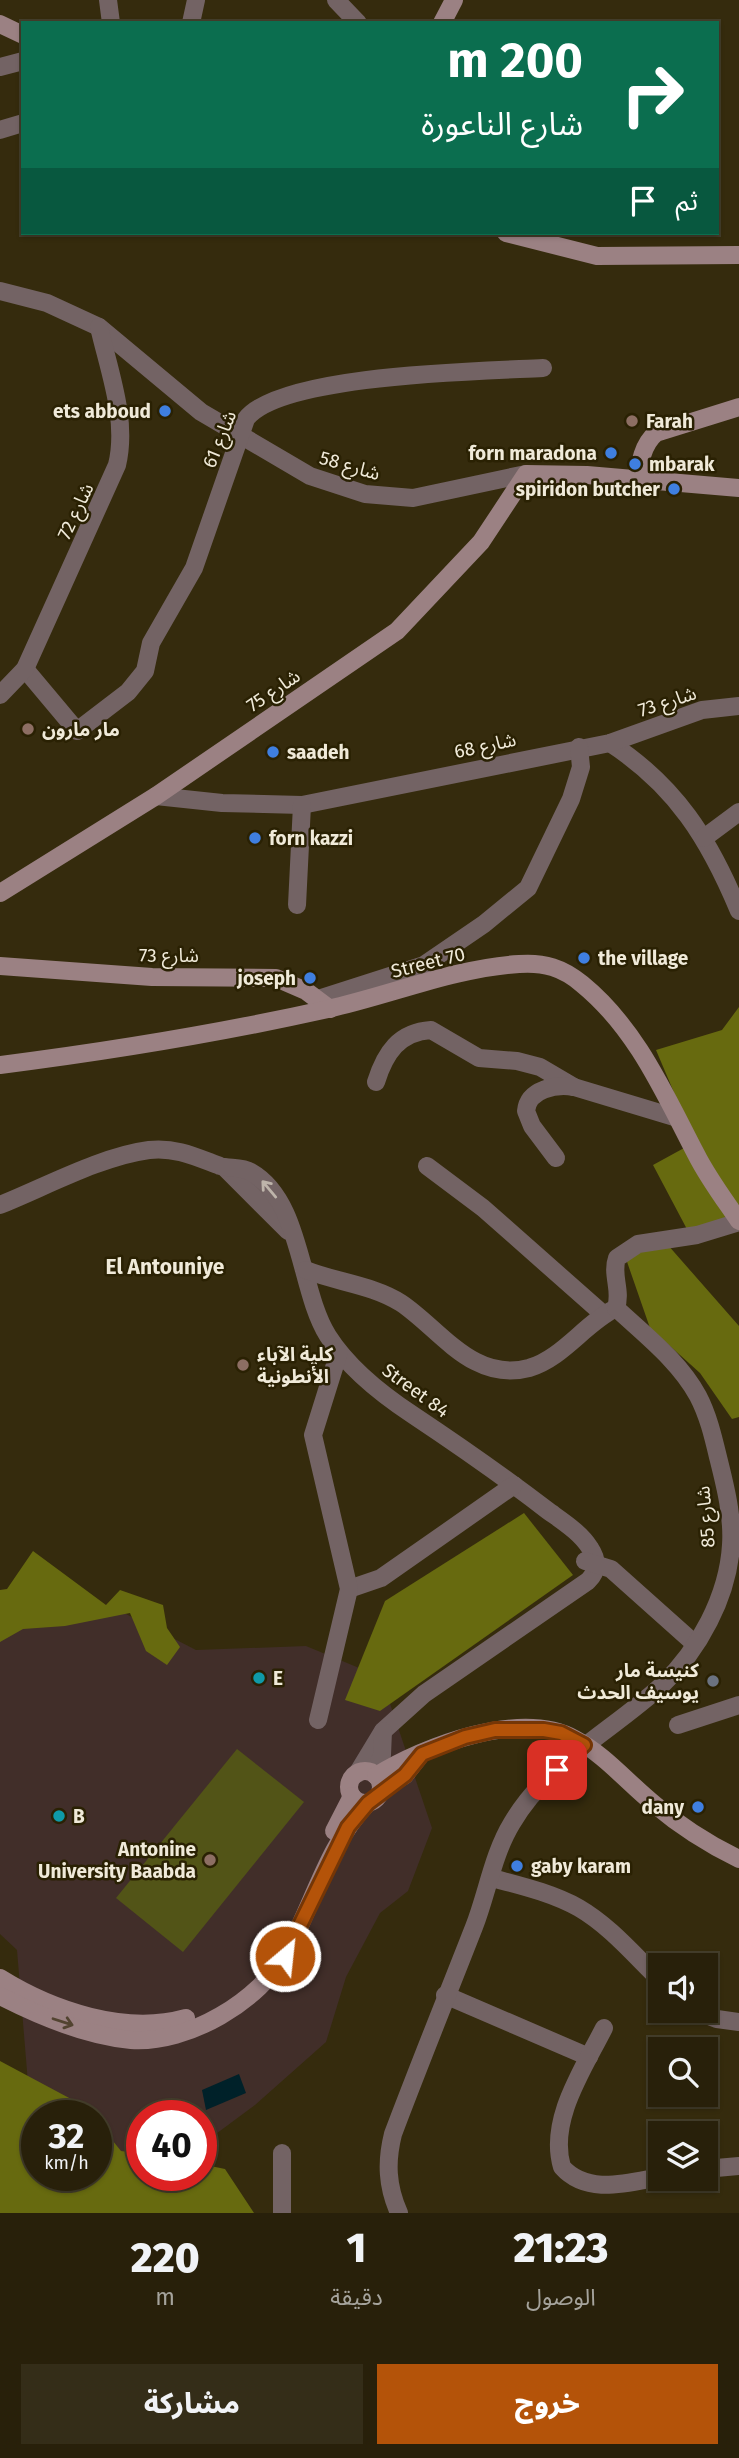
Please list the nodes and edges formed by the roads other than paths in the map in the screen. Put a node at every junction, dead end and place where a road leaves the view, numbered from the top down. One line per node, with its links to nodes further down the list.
1 (108, 0): 5 (street)
2 (196, 0): 6 (street)
3 (336, 0): 7 (street)
4 (454, 0): 8 (street)
5 (111, 21)
6 (191, 21)
7 (356, 21)
8 (443, 21)
9 (0, 24): 10 (street)
10 (21, 34)
11 (21, 62): 12 (street)
12 (0, 67)
13 (21, 124): 14 (street)
14 (0, 131)
15 (514, 235): 16 (street)
16 (739, 255)
17 (0, 291): 18 (street, شارع 58)
18 (99, 327): 21 (street, شارع 58); 25 (street, شارع 72)
19 (543, 368): 21 (street, شارع 61)
20 (739, 407): 23 (street)
21 (241, 437): 22 (street, شارع 58); 25 (street, شارع 61)
22 (526, 474): 23 (street, شارع 58); 30 (street, شارع 75)
23 (638, 480): 24 (street, شارع 58)
24 (739, 488)
25 (25, 669): 26 (street, شارع 72)
26 (0, 695)
27 (739, 706): 28 (street, شارع 73)
28 (610, 743): 29 (street, شارع 68); 33 (street)
29 (579, 747): 31 (street, شارع 68); 38 (street)
30 (156, 796): 31 (street, شارع 68); 34 (street, شارع 75)
31 (302, 805): 35 (street)
32 (739, 812): 33 (street)
33 (704, 838): 36 (street)
34 (0, 894)
35 (297, 905)
36 (739, 911)
37 (0, 966): 38 (street, شارع 73)
38 (324, 1004): 39 (street, Street 70); 42 (street, Street 70)
39 (0, 1065)
40 (376, 1082): 41 (street)
41 (574, 1087): 42 (street); 43 (street)
42 (677, 1118): 46 (street, Street 70)
43 (556, 1158)
44 (426, 1166): 48 (street, شارع 85)
45 (0, 1205): 47 (street, Street 84)
46 (739, 1222): 48 (street)
47 (306, 1270): 48 (street); 49 (street, Street 84)
48 (609, 1311): 53 (street, شارع 85)
49 (339, 1352): 50 (street, Street 84); 52 (street)
50 (514, 1485): 51 (street, Street 84); 52 (street)
51 (590, 1562): 53 (street); 58 (street, Street 84)
52 (349, 1589): 55 (street)
53 (695, 1644): 57 (street, شارع 85)
54 (739, 1705): 56 (street)
55 (318, 1720)
56 (678, 1725)
57 (584, 1745): 58 (street); 59 (street); 60 (street, شارع 85)
58 (368, 1786): 67 (street)
59 (739, 1859)
60 (492, 1878): 61 (street); 63 (street, شارع 85)
61 (648, 1968)
62 (0, 1978): 67 (street)
63 (445, 1995): 69 (street); 75 (street, شارع 85)
64 (0, 1996): 67 (street, one-way to 67)
65 (718, 2019): 66 (street)
66 (739, 2022)
67 (103, 2027)
68 (604, 2028): 69 (street)
69 (589, 2057): 73 (street)
70 (282, 2153): 74 (street)
71 (739, 2166): 72 (street)
72 (718, 2168)
73 (648, 2179)
74 (282, 2213)
75 (399, 2213)

